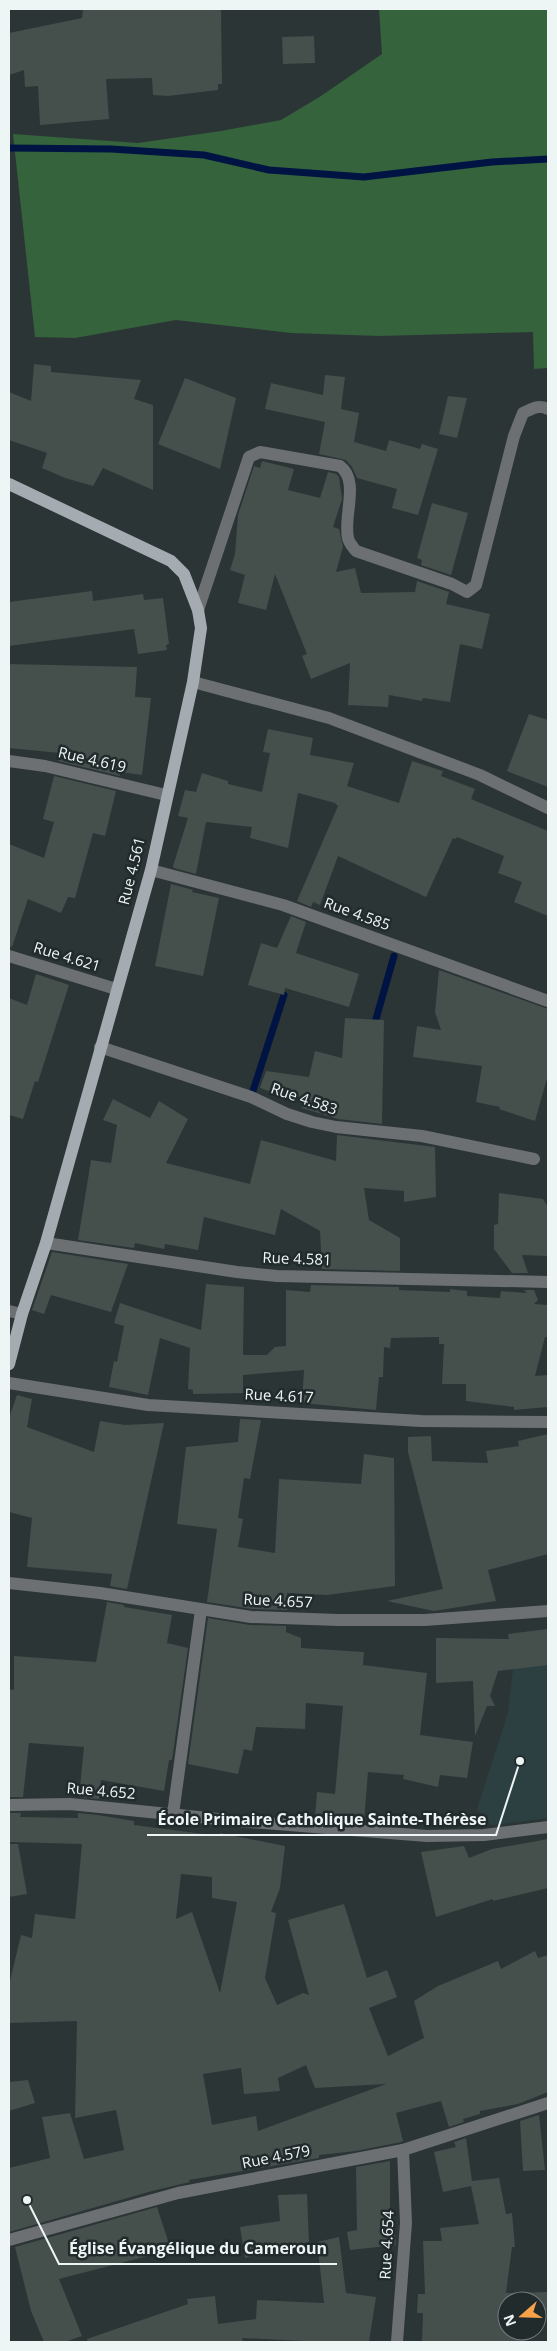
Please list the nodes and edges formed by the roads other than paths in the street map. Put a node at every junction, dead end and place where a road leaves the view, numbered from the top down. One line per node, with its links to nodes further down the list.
1 (548, 409): 3 (street)
2 (9, 484): 3 (main road, Rue 4.561)
3 (198, 610): 4 (main road, Rue 4.561)
4 (193, 682): 6 (main road, Rue 4.561); 7 (street)
5 (9, 761): 6 (street, Rue 4.619)
6 (166, 795): 8 (main road, Rue 4.561)
7 (548, 808)
8 (151, 870): 10 (main road, Rue 4.561); 11 (street, Rue 4.585)
9 (9, 956): 10 (street, Rue 4.621)
10 (116, 989): 12 (main road, Rue 4.561)
11 (548, 1001)
12 (100, 1047): 13 (street, Rue 4.583); 14 (main road, Rue 4.561)
13 (534, 1158)
14 (46, 1243): 15 (street, Rue 4.581); 17 (main road, Rue 4.561)
15 (548, 1282)
16 (9, 1311): 17 (street)
17 (22, 1314): 18 (main road, Rue 4.561)
18 (9, 1364)
19 (9, 1383): 20 (street, Rue 4.617)
20 (548, 1422)
21 (9, 1583): 22 (street, Rue 4.657)
22 (201, 1610): 23 (street, Rue 4.657); 25 (street)
23 (548, 1611)
24 (9, 1805): 25 (street, Rue 4.652)
25 (173, 1814): 26 (street, Rue 4.652)
26 (548, 1827)
27 (548, 2103): 28 (street, Rue 4.579)
28 (403, 2150): 29 (street, Rue 4.579); 30 (street, Rue 4.654)
29 (9, 2240)
30 (397, 2342)

